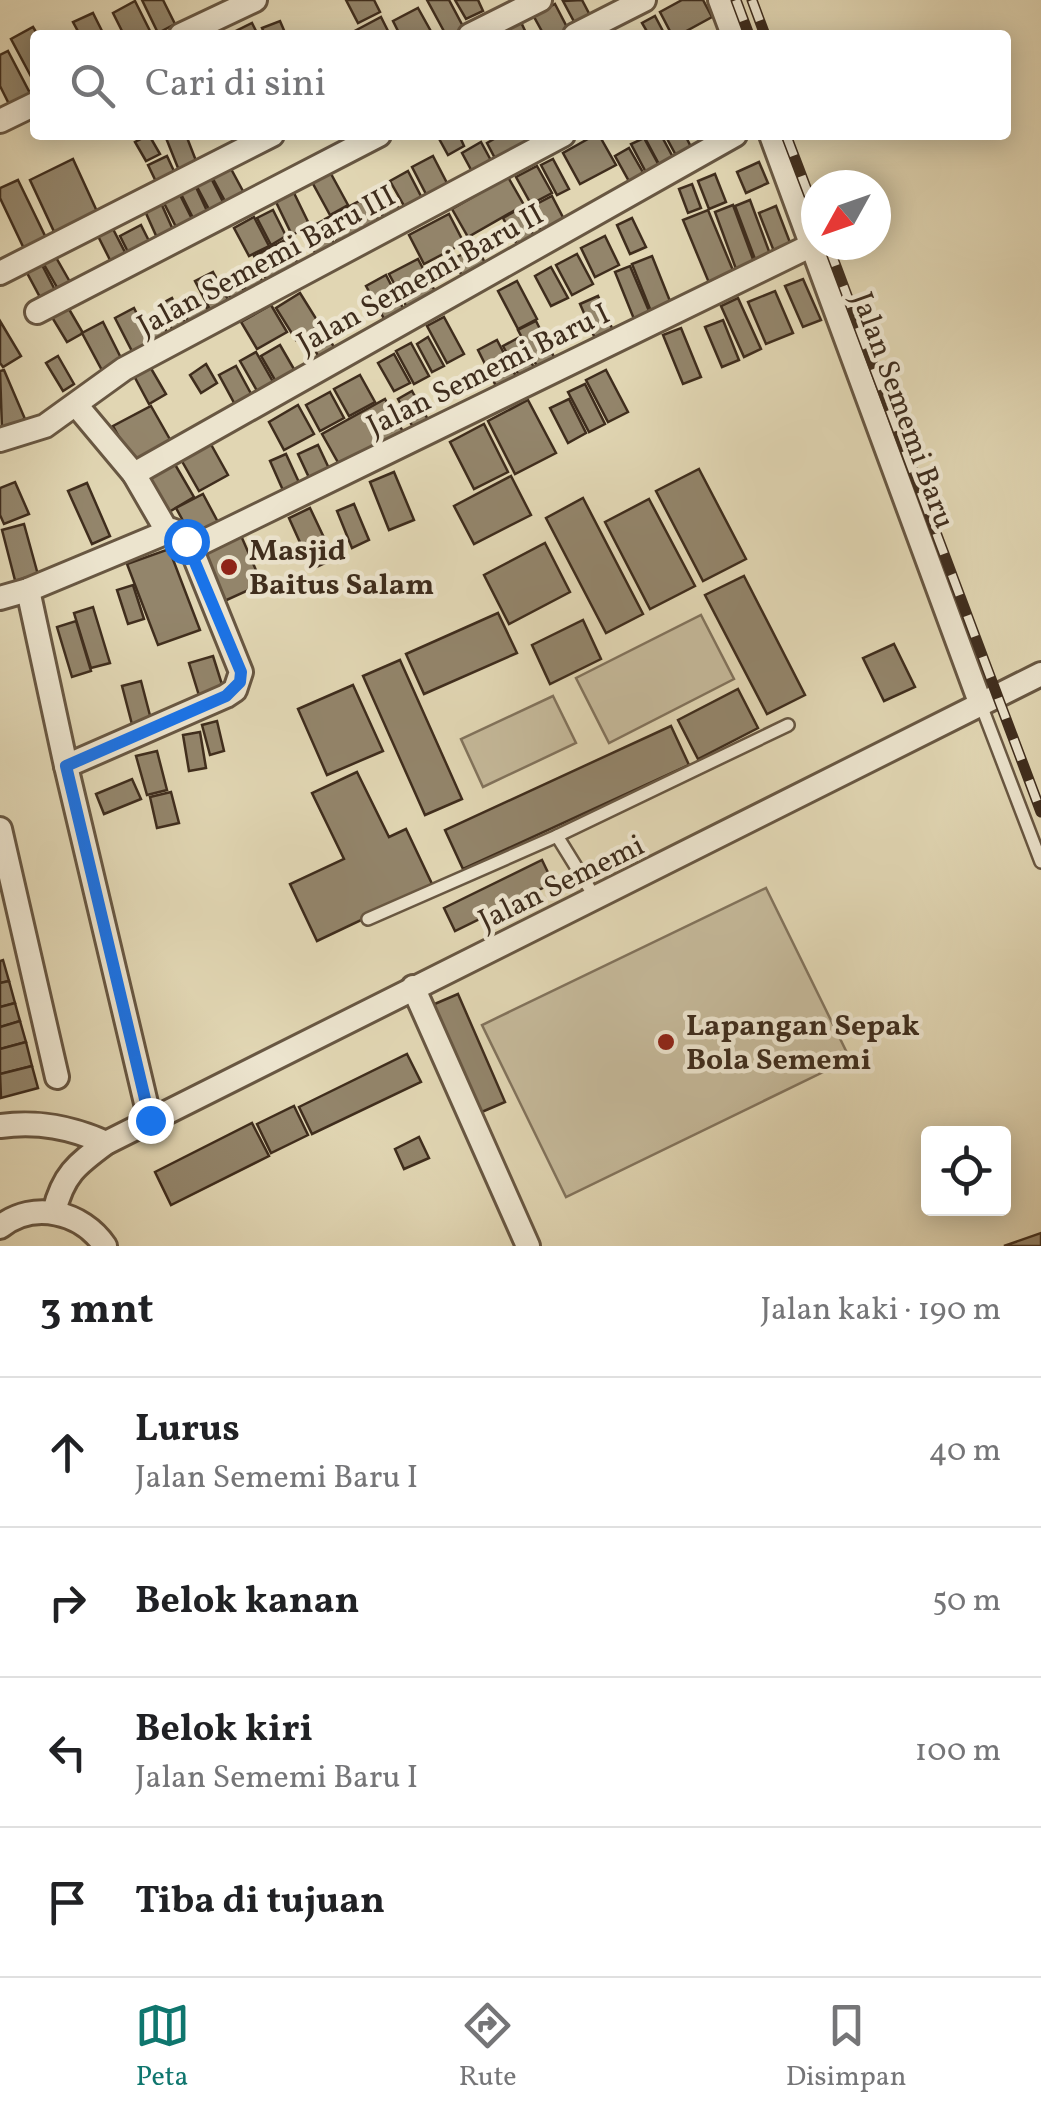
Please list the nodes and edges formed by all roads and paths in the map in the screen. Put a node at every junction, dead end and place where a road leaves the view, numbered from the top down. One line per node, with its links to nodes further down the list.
1 (254, 0): 5 (street)
2 (540, 0): 6 (street)
3 (644, 0): 7 (street)
4 (720, 0): 8 (street)
5 (191, 30)
6 (480, 30)
7 (586, 30)
8 (732, 30)
9 (30, 106): 10 (street)
10 (0, 121)
11 (262, 140): 19 (street)
12 (369, 140): 20 (street)
13 (554, 140): 21 (street, Jalan Sememi Baru III)
14 (727, 140): 23 (street, Jalan Sememi Baru II)
15 (773, 140): 16 (street, Jalan Sememi Baru)
16 (801, 215)
17 (801, 250): 25 (street, Jalan Sememi Baru I)
18 (818, 260): 29 (street, Jalan Sememi Baru)
19 (0, 272)
20 (37, 312)
21 (77, 406): 22 (street, Jalan Sememi Baru III); 23 (street)
22 (0, 440)
23 (134, 474): 24 (street)
24 (167, 531): 25 (street); 26 (street)
25 (191, 548): 31 (street)
26 (28, 590): 27 (street); 31 (street)
27 (0, 598)
28 (1041, 674): 29 (street, Jalan Sememi)
29 (981, 705): 34 (lane); 35 (street, Jalan Sememi)
30 (788, 725): 33 (lane)
31 (66, 766): 39 (street)
32 (0, 830): 38 (street)
33 (558, 836): 35 (lane); 36 (lane)
34 (1041, 862)
35 (596, 899): 37 (street, Jalan Sememi)
36 (368, 919)
37 (414, 988): 39 (street, Jalan Sememi); 45 (street)
38 (58, 1077)
39 (150, 1120): 41 (street, Jalan Sememi)
40 (0, 1126): 41 (street)
41 (106, 1143): 42 (street, Jalan Sememi)
42 (54, 1212): 43 (street); 44 (street)
43 (0, 1227)
44 (106, 1246)
45 (528, 1246)

